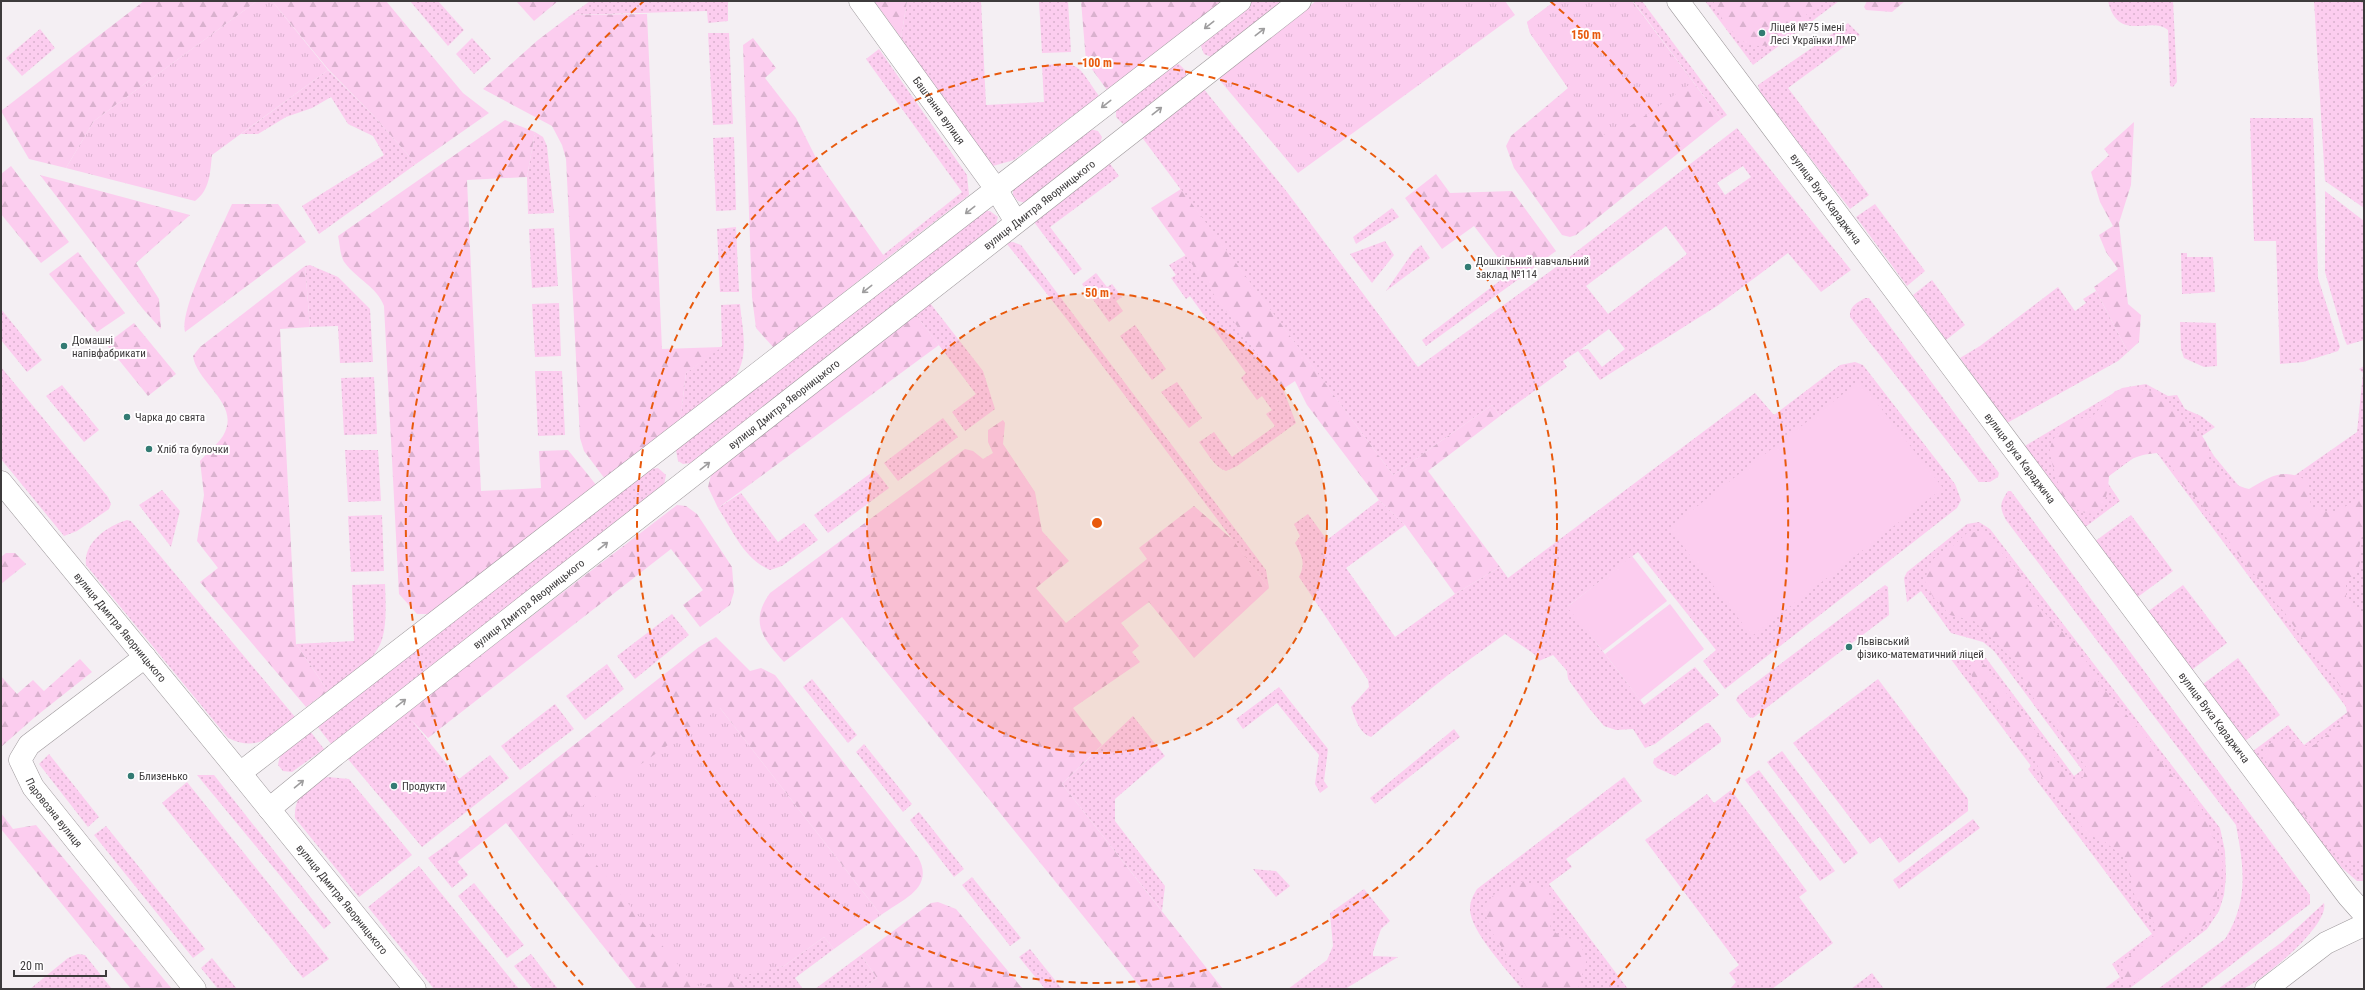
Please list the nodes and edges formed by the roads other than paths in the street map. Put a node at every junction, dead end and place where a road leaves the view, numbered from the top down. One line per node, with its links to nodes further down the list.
1 (860, 1): 5 (street, Баштанна вулиця)
2 (1240, 1): 5 (street, one-way to 5)
3 (1300, 1): 6 (street, вулиця Дмитра Яворницького, one-way to 3)
4 (1678, 1): 11 (street, вулиця Вука Караджича)
5 (996, 189): 6 (street, Баштанна вулиця); 9 (street, one-way to 9)
6 (1016, 222): 10 (street, вулиця Дмитра Яворницького, one-way to 6)
7 (1, 482): 8 (street, вулиця Дмитра Яворницького)
8 (145, 657): 9 (street, вулиця Дмитра Яворницького); 13 (street, Паровозна вулиця)
9 (240, 773): 10 (street, вулиця Дмитра Яворницького)
10 (269, 809): 14 (street, вулиця Дмитра Яворницького)
11 (2364, 914)
12 (2364, 925): 15 (street)
13 (195, 989)
14 (415, 989)
15 (2266, 989)

